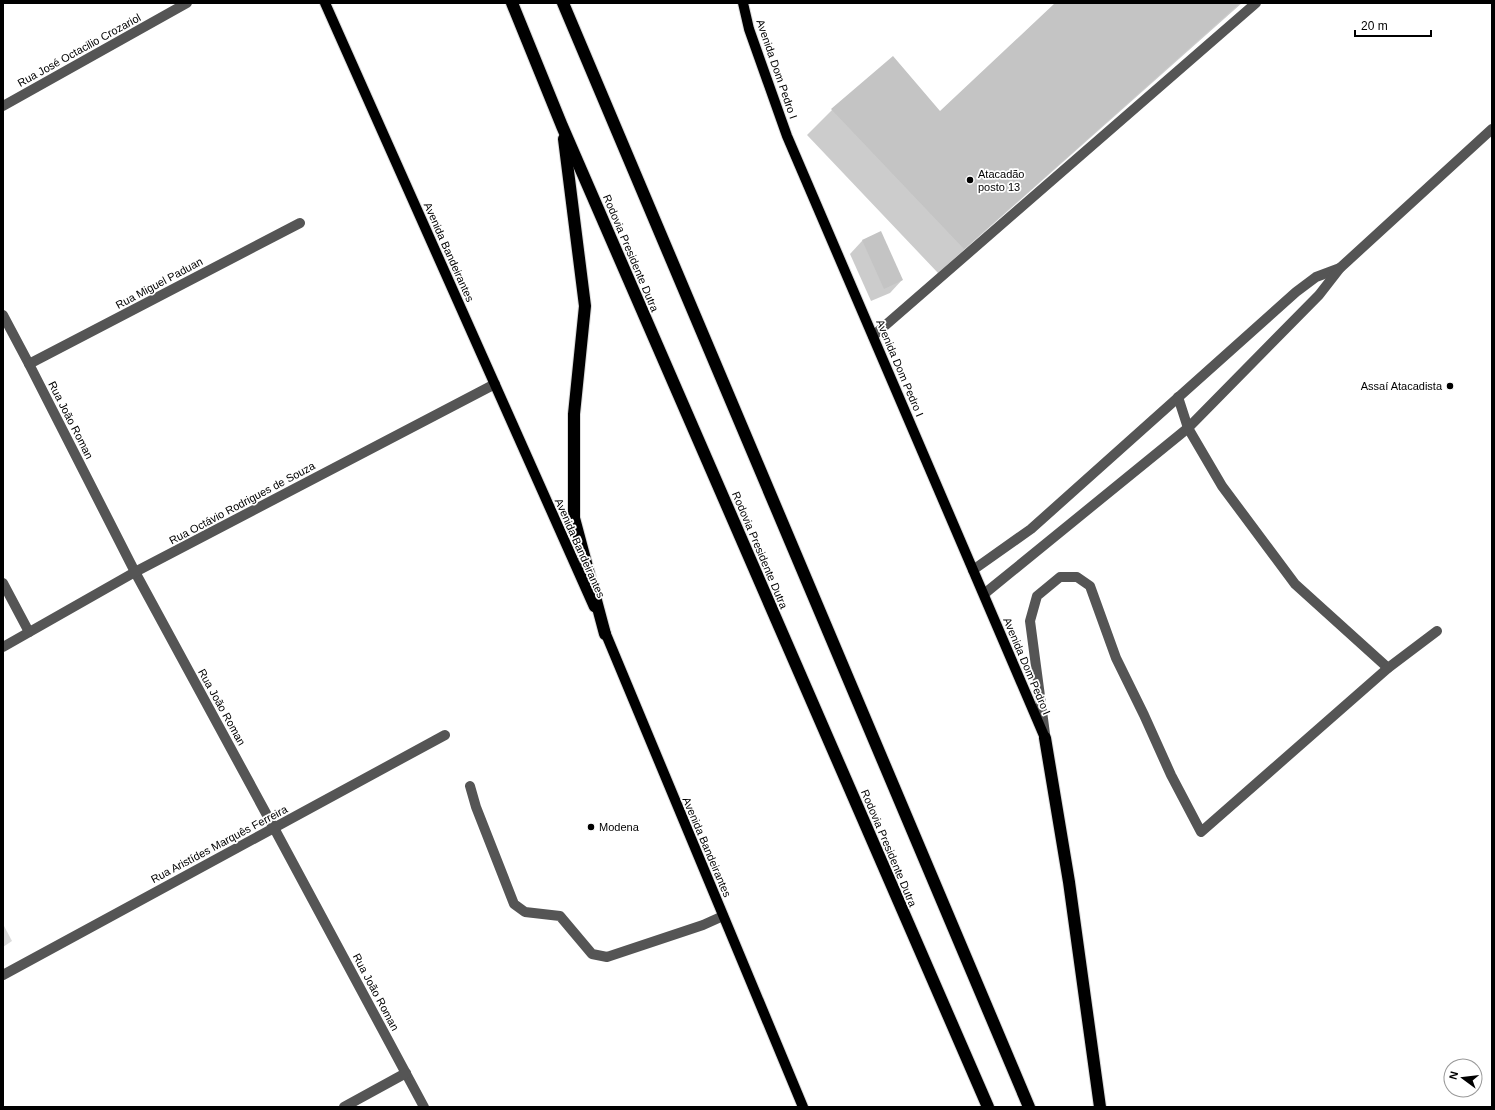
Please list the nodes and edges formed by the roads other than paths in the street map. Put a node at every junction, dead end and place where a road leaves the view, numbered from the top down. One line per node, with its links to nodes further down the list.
1 (187, 3): 7 (street, Rua José Octacilio Crozariol)
2 (325, 3): 15 (main road, Avenida Bandeirantes)
3 (512, 3): 8 (highway, Rodovia Presidente Dutra)
4 (562, 3): 38 (highway)
5 (743, 3): 13 (main road, Avenida Dom Pedro I)
6 (1256, 3): 13 (street)
7 (3, 106)
8 (562, 126): 24 (highway); 37 (highway, Rodovia Presidente Dutra)
9 (1492, 129): 11 (street)
10 (300, 223): 14 (street, Rua Miguel Paduan)
11 (1340, 268): 16 (street); 17 (street)
12 (3, 315): 14 (street, Rua João Roman)
13 (873, 336): 18 (main road, Avenida Dom Pedro I)
14 (29, 364): 19 (street, Rua João Roman)
15 (495, 384): 19 (street, Rua Octávio Rodrigues de Souza); 24 (main road, Avenida Bandeirantes)
16 (1178, 397): 17 (street); 18 (street)
17 (1188, 428): 21 (street); 26 (street)
18 (973, 570): 21 (main road, Avenida Dom Pedro I)
19 (135, 572): 23 (street, Rua Octávio Rodrigues de Souza); 30 (street, Rua João Roman)
20 (3, 583): 23 (street)
21 (984, 594): 28 (main road, Avenida Dom Pedro I)
22 (1436, 631): 26 (street)
23 (29, 632): 25 (street, Rua Octávio Rodrigues de Souza)
24 (605, 634): 31 (main road, Avenida Bandeirantes)
25 (3, 647)
26 (1388, 668): 28 (street)
27 (445, 735): 30 (street, Rua Aristídes Marquês Ferreira)
28 (1045, 738): 39 (highway)
29 (470, 786): 31 (street)
30 (274, 828): 32 (street, Rua Aristídes Marquês Ferreira); 33 (street, Rua João Roman)
31 (723, 916): 36 (main road, Avenida Bandeirantes)
32 (3, 975)
33 (406, 1074): 34 (street); 35 (street, Rua João Roman)
34 (344, 1107)
35 (424, 1107)
36 (804, 1107)
37 (988, 1107)
38 (1029, 1107)
39 (1100, 1107)

